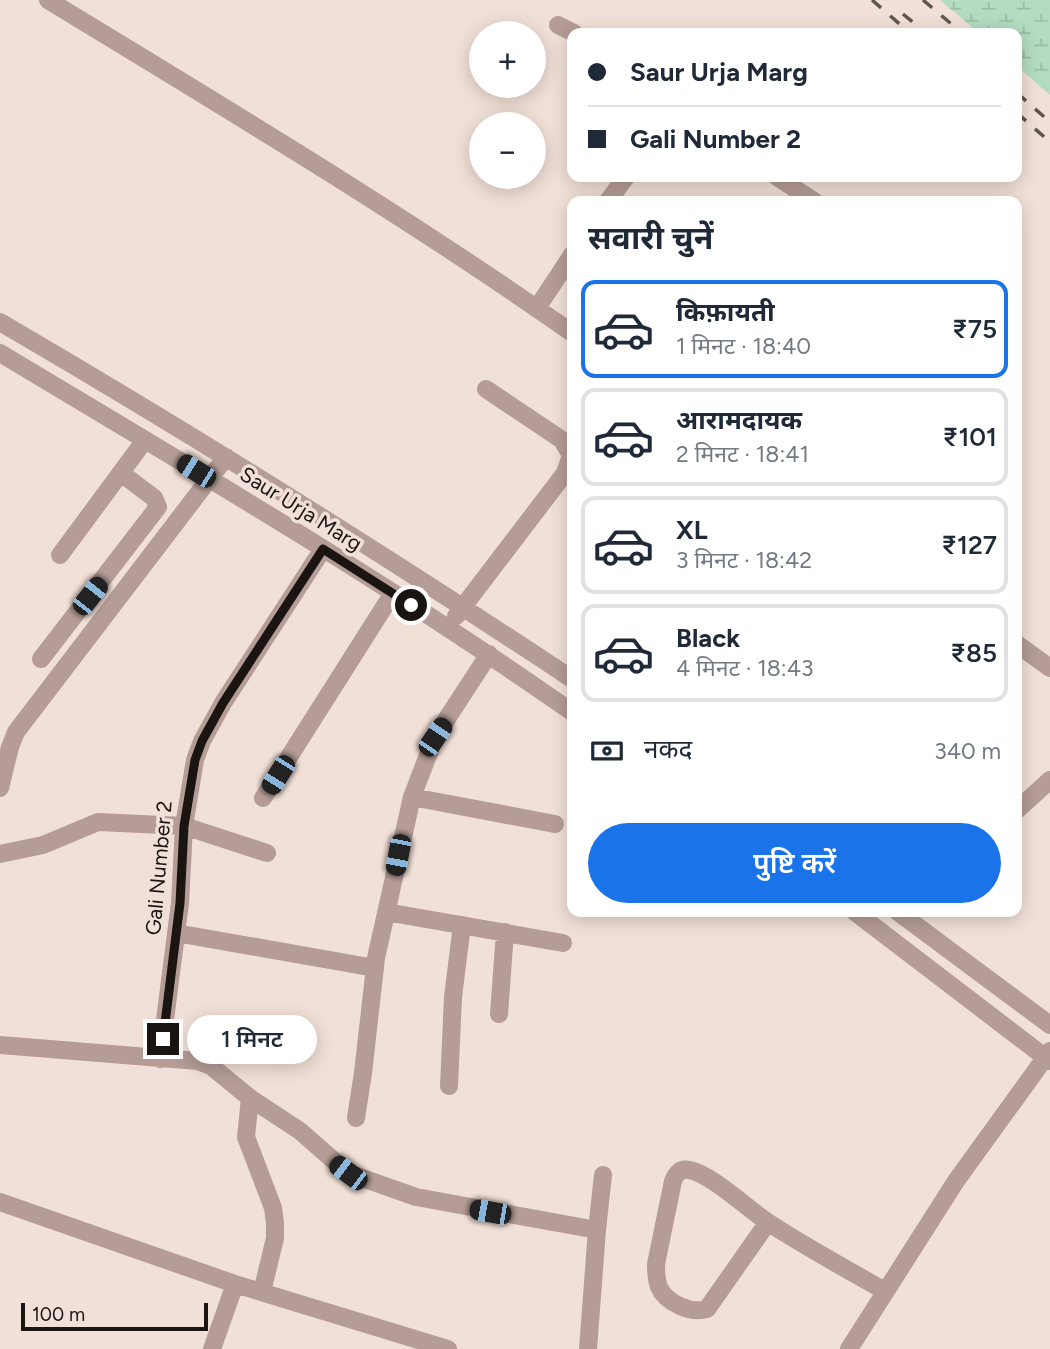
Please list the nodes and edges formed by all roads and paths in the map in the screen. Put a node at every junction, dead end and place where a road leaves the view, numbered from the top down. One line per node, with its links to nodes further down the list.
1 (48, 0): 5 (street)
2 (786, 182): 3 (street)
3 (806, 196)
4 (567, 263): 5 (street)
5 (537, 308): 7 (street)
6 (0, 322): 12 (street, Saur Urja Marg)
7 (567, 329)
8 (0, 353): 10 (street, Saur Urja Marg)
9 (486, 389): 11 (street)
10 (145, 440): 14 (street); 15 (street, Saur Urja Marg)
11 (567, 448)
12 (226, 457): 15 (street); 19 (street, Saur Urja Marg)
13 (567, 467): 19 (street)
14 (121, 473): 17 (street); 23 (street)
15 (209, 479): 16 (street, Saur Urja Marg); 28 (street)
16 (323, 549): 18 (street, Saur Urja Marg); 33 (street, Gali Number 2)
17 (60, 555)
18 (393, 593): 20 (street, Saur Urja Marg); 30 (street)
19 (462, 607): 20 (street); 25 (street, Saur Urja Marg)
20 (448, 628): 22 (street, Saur Urja Marg)
21 (1022, 648): 24 (street)
22 (489, 654): 26 (street, Saur Urja Marg); 29 (street)
23 (41, 659)
24 (1050, 668)
25 (567, 676)
26 (567, 709)
27 (1050, 780): 31 (street)
28 (0, 788)
29 (412, 797): 32 (street); 36 (street)
30 (263, 798)
31 (1022, 805)
32 (555, 824)
33 (184, 826): 34 (street); 35 (street); 42 (street, Gali Number 2)
34 (267, 853)
35 (0, 854)
36 (386, 912): 40 (street); 45 (street)
37 (861, 917): 43 (street)
38 (897, 917): 43 (street)
39 (906, 917): 47 (street)
40 (462, 925): 41 (street); 51 (street)
41 (505, 932): 44 (street); 46 (street)
42 (176, 933): 45 (street); 50 (street, Gali Number 2)
43 (882, 933): 49 (street)
44 (563, 943)
45 (375, 968): 53 (street)
46 (499, 1014)
47 (1050, 1024)
48 (0, 1045): 50 (street)
49 (1048, 1057): 59 (street)
50 (160, 1059): 52 (street)
51 (449, 1086)
52 (250, 1098): 57 (street); 60 (street)
53 (356, 1118)
54 (603, 1175): 57 (street)
55 (0, 1202): 58 (street)
56 (768, 1222): 56 (street); 59 (street)
57 (597, 1230): 63 (street)
58 (236, 1284): 60 (street); 61 (street)
59 (885, 1291): 64 (street)
60 (262, 1292): 62 (street)
61 (212, 1349)
62 (447, 1349)
63 (588, 1349)
64 (849, 1349)

